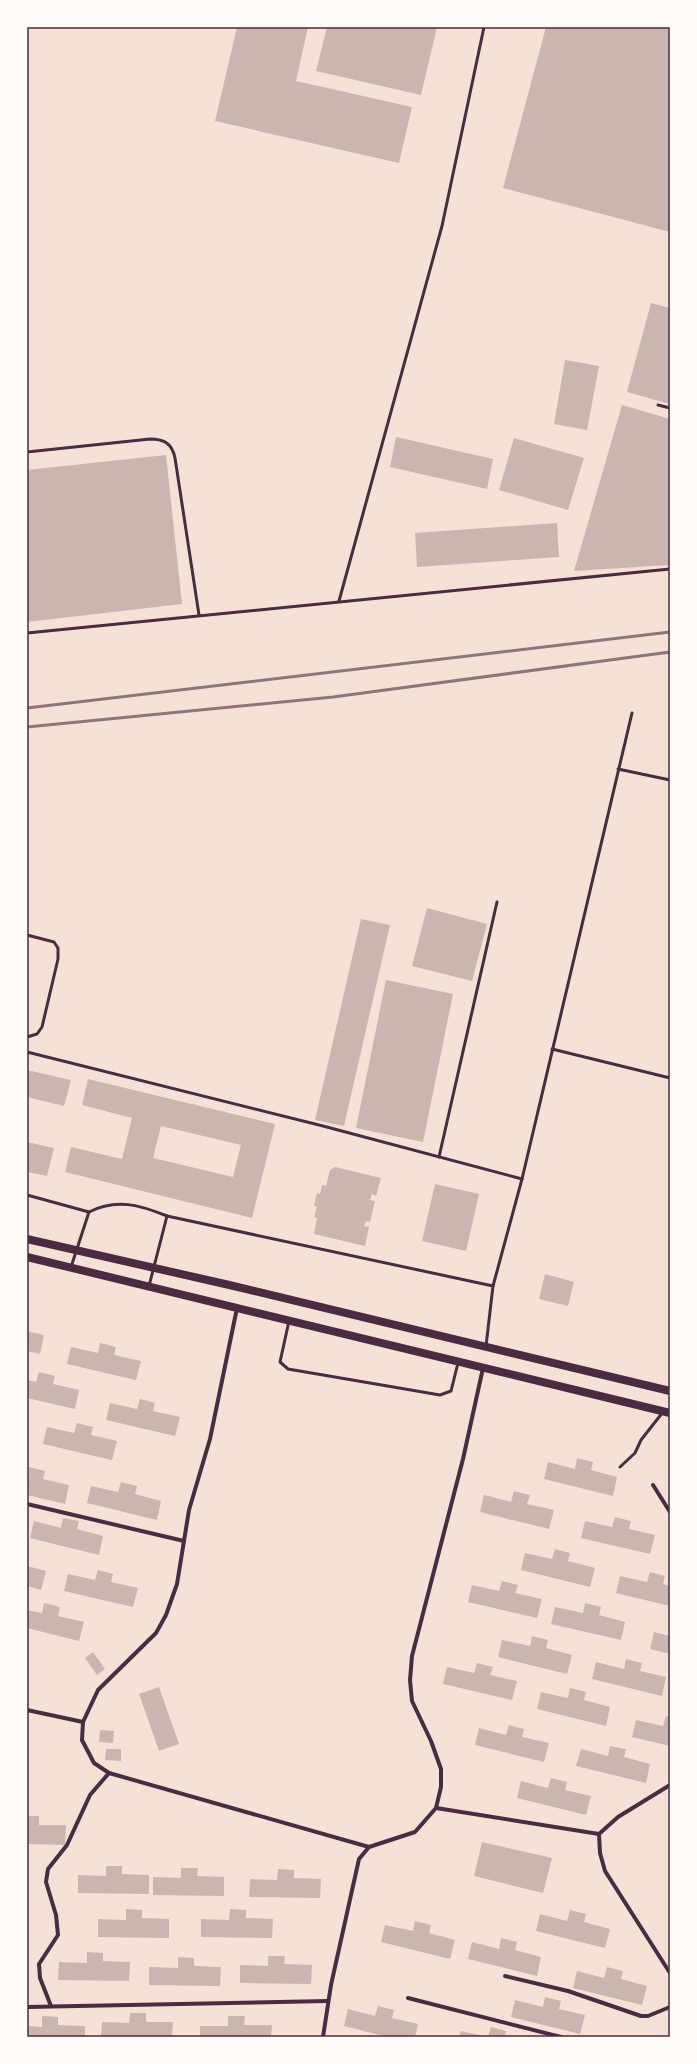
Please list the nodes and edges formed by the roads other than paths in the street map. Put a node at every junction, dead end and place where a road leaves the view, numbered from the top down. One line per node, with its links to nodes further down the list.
1 (484, 27): 6 (lane)
2 (658, 405): 3 (lane)
3 (670, 408)
4 (27, 452): 7 (lane)
5 (670, 569): 6 (lane)
6 (339, 601): 7 (lane)
7 (199, 615): 8 (lane)
8 (27, 633)
9 (632, 713): 10 (lane)
10 (618, 769): 11 (lane); 15 (lane)
11 (670, 780)
12 (497, 902): 18 (lane)
13 (27, 935): 14 (lane)
14 (27, 1037)
15 (552, 1049): 17 (lane); 19 (lane)
16 (27, 1052): 18 (lane)
17 (670, 1078)
18 (439, 1157): 19 (lane)
19 (522, 1180): 29 (lane)
20 (27, 1195): 21 (lane)
21 (89, 1212): 22 (lane); 24 (lane)
22 (167, 1216): 27 (lane); 29 (lane)
23 (27, 1240): 24 (main road)
24 (76, 1250): 26 (lane); 27 (main road)
25 (27, 1257): 26 (main road)
26 (72, 1267): 28 (main road)
27 (154, 1268): 28 (lane); 32 (main road)
28 (149, 1286): 30 (main road)
29 (494, 1286): 32 (lane)
30 (237, 1307): 31 (main road); 41 (street)
31 (290, 1320): 33 (main road); 33 (lane)
32 (486, 1346): 35 (main road)
33 (458, 1361): 34 (main road)
34 (483, 1367): 36 (main road); 46 (street)
35 (670, 1391)
36 (667, 1412): 37 (lane)
37 (620, 1467)
38 (653, 1485): 40 (street)
39 (27, 1504): 41 (street)
40 (670, 1512)
41 (184, 1541): 43 (street)
42 (27, 1710): 43 (street)
43 (82, 1722): 44 (street)
44 (109, 1773): 48 (street); 53 (street)
45 (670, 1785): 47 (street)
46 (436, 1808): 47 (street); 48 (street)
47 (599, 1834): 49 (street)
48 (369, 1847): 52 (street)
49 (670, 1973)
50 (505, 1976): 55 (street)
51 (408, 1998): 57 (street)
52 (328, 2002): 53 (street); 56 (street)
53 (51, 2006): 54 (street)
54 (27, 2007)
55 (670, 2007)
56 (323, 2037)
57 (561, 2037)

